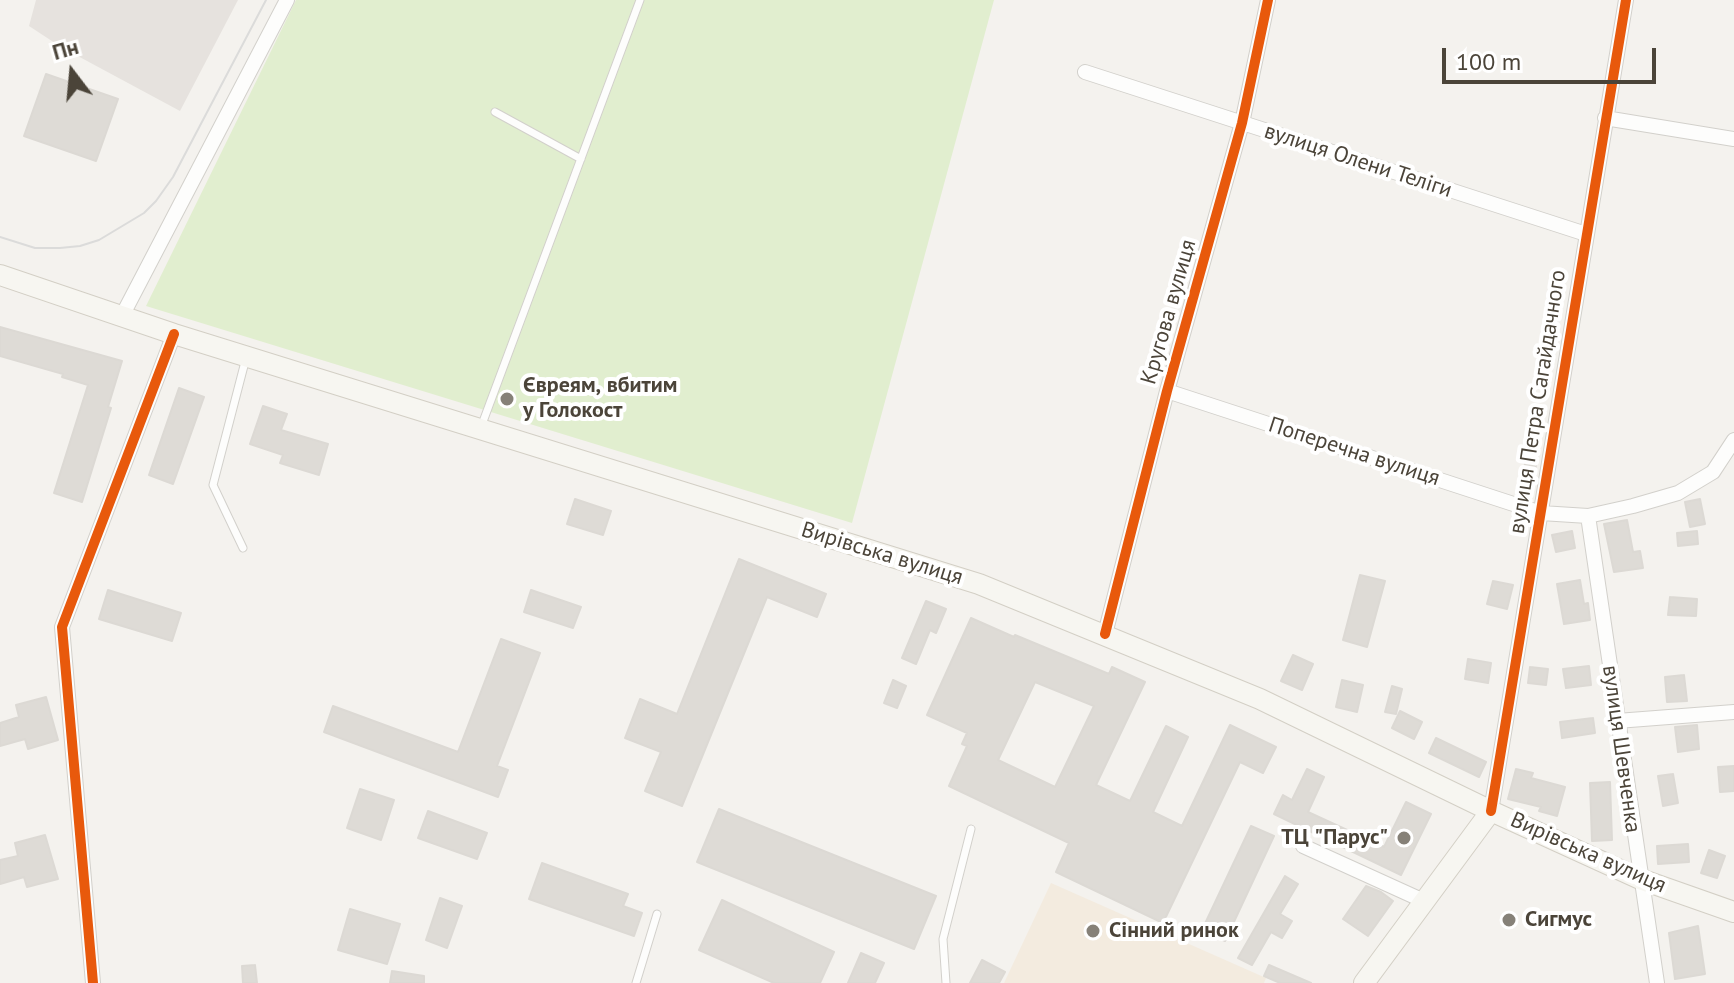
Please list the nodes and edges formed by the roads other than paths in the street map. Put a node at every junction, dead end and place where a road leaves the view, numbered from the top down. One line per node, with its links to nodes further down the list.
1 (287, 0): 13 (street)
2 (640, 0): 10 (lane)
3 (1268, 0): 8 (street, Кругова вулиця)
4 (1626, 0): 7 (street, вулиця Петра Сагайдачного)
5 (1085, 72): 8 (street, вулиця Олени Теліги)
6 (495, 112): 10 (lane)
7 (1605, 118): 9 (street); 11 (street, вулиця Петра Сагайдачного)
8 (1242, 123): 11 (street, вулиця Олени Теліги); 16 (street, Кругова вулиця)
9 (1734, 139)
10 (581, 159): 17 (lane)
11 (1586, 234): 19 (street, вулиця Петра Сагайдачного)
12 (0, 275): 13 (main road, Вирівська вулиця)
13 (122, 316): 14 (main road, Вирівська вулиця)
14 (174, 334): 15 (main road, Вирівська вулиця); 32 (street)
15 (246, 356): 17 (main road, Вирівська вулиця); 21 (lane)
16 (1167, 391): 19 (street, Поперечна вулиця); 22 (street, Кругова вулиця)
17 (480, 429): 22 (main road, Вирівська вулиця)
18 (1734, 440): 20 (street, Поперечна вулиця)
19 (1541, 513): 20 (street, Поперечна вулиця); 25 (street, вулиця Петра Сагайдачного)
20 (1588, 516): 24 (street, вулиця Шевченка)
21 (243, 548)
22 (1105, 634): 25 (main road, Вирівська вулиця)
23 (1734, 712): 24 (street)
24 (1617, 721): 28 (street, вулиця Шевченка)
25 (1491, 811): 28 (main road, Вирівська вулиця); 29 (main road)
26 (971, 829): 34 (lane)
27 (1303, 846): 29 (street)
28 (1640, 879): 30 (main road, Вирівська вулиця); 36 (street, вулиця Шевченка)
29 (1424, 901): 35 (main road)
30 (1734, 912)
31 (657, 914): 33 (lane)
32 (93, 983)
33 (636, 983)
34 (946, 983)
35 (1364, 983)
36 (1657, 983)

